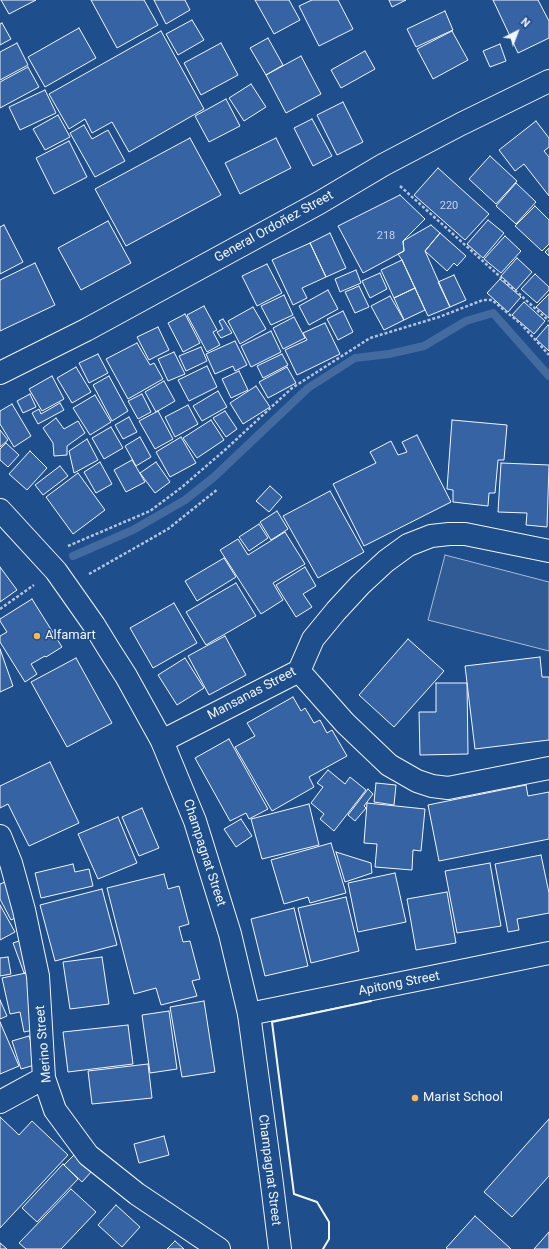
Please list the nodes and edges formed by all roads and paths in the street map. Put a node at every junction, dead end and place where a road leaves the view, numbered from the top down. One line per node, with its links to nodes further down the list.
1 (549, 81): 2 (street, General Ordoñez Street)
2 (382, 165): 3 (path); 5 (street, General Ordoñez Street)
3 (549, 321)
4 (549, 355): 9 (path)
5 (0, 373)
6 (218, 489): 10 (path)
7 (0, 510): 9 (street, Champagnat Street)
8 (549, 551): 13 (street, Mansanas Street)
9 (56, 571): 14 (street, Champagnat Street)
10 (86, 576)
11 (22, 593): 12 (path)
12 (0, 609)
13 (299, 671): 14 (street, Mansanas Street); 15 (street)
14 (162, 741): 19 (street, Champagnat Street)
15 (549, 768)
16 (0, 836): 17 (street, Merino Street)
17 (6, 866): 20 (street, Merino Street)
18 (549, 953): 19 (street, Apitong Street)
19 (249, 1014): 23 (street, Champagnat Street)
20 (44, 1078): 21 (street); 22 (street, Merino Street)
21 (0, 1102)
22 (219, 1249)
23 (280, 1249)

